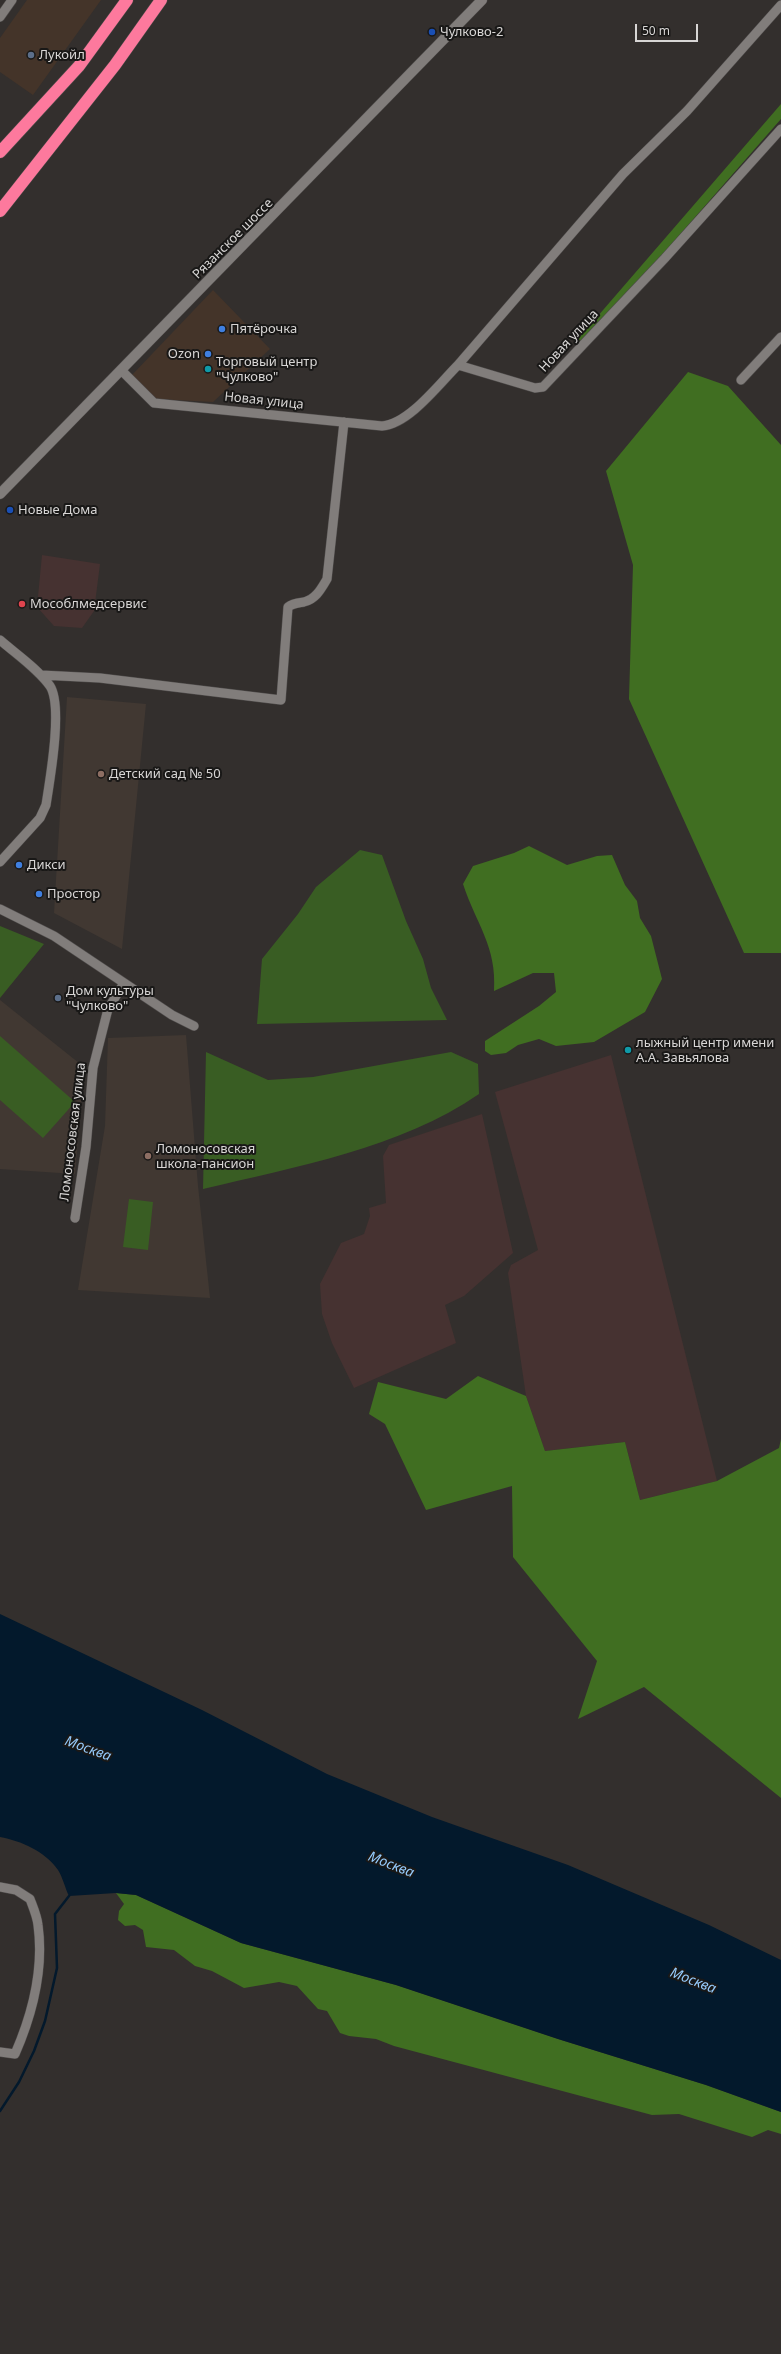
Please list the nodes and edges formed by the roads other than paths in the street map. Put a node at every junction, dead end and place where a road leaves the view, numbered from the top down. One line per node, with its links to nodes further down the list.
1 (12, 0): 6 (street)
2 (127, 0): 8 (highway)
3 (161, 0): 9 (highway)
4 (482, 0): 12 (main road, Рязанское шоссе)
5 (781, 5): 11 (street)
6 (0, 17)
7 (781, 129): 11 (street, Новая улица)
8 (0, 152)
9 (0, 211)
10 (781, 337): 13 (street)
11 (458, 365): 14 (street, Новая улица)
12 (121, 370): 14 (street, Новая улица); 15 (main road, Рязанское шоссе)
13 (741, 380)
14 (344, 422): 17 (street)
15 (0, 494)
16 (0, 640): 17 (street)
17 (41, 675): 18 (street)
18 (0, 862)
19 (0, 909): 20 (street)
20 (124, 983): 21 (street); 22 (street, Ломоносовская улица)
21 (194, 1026)
22 (75, 1218)
23 (0, 1887): 24 (street)
24 (0, 2052)

